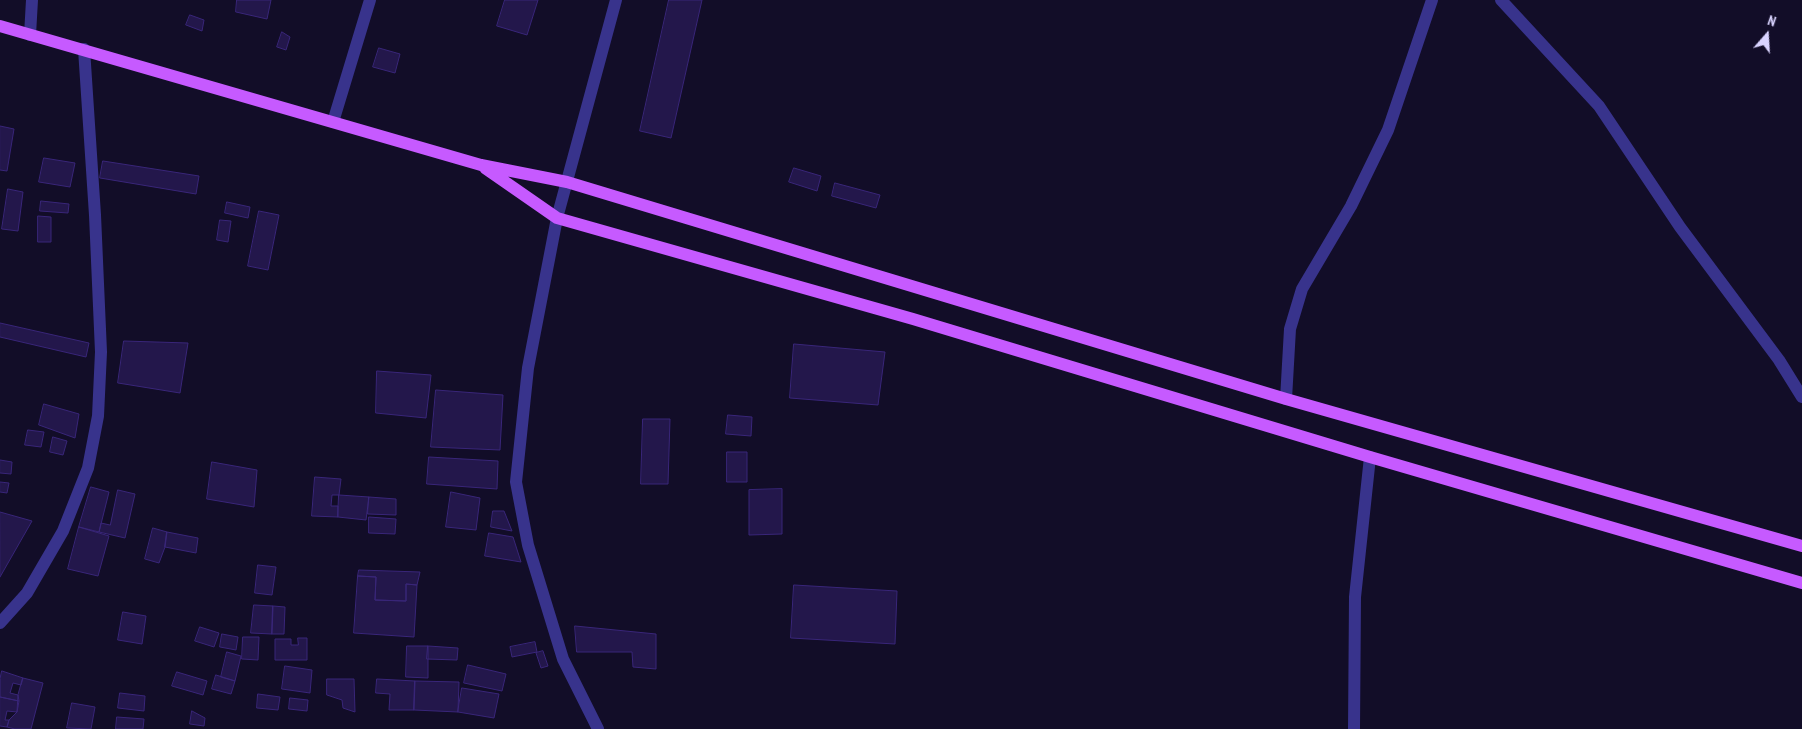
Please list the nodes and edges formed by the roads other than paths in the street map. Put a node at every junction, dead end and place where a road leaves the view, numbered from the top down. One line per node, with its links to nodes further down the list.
1 (32, 0): 7 (street)
2 (370, 0): 9 (street)
3 (616, 0): 11 (street)
4 (1432, 0): 14 (street)
5 (1501, 0): 13 (street)
6 (0, 26): 7 (main road)
7 (30, 35): 8 (main road)
8 (84, 49): 9 (main road); 18 (street)
9 (334, 122): 10 (main road)
10 (481, 165): 11 (main road); 12 (main road)
11 (567, 182): 12 (street); 14 (main road)
12 (557, 218): 15 (main road); 19 (street)
13 (1802, 397)
14 (1286, 399): 16 (main road)
15 (1370, 457): 17 (main road); 20 (street)
16 (1802, 546)
17 (1802, 583)
18 (0, 623)
19 (598, 729)
20 (1354, 729)

